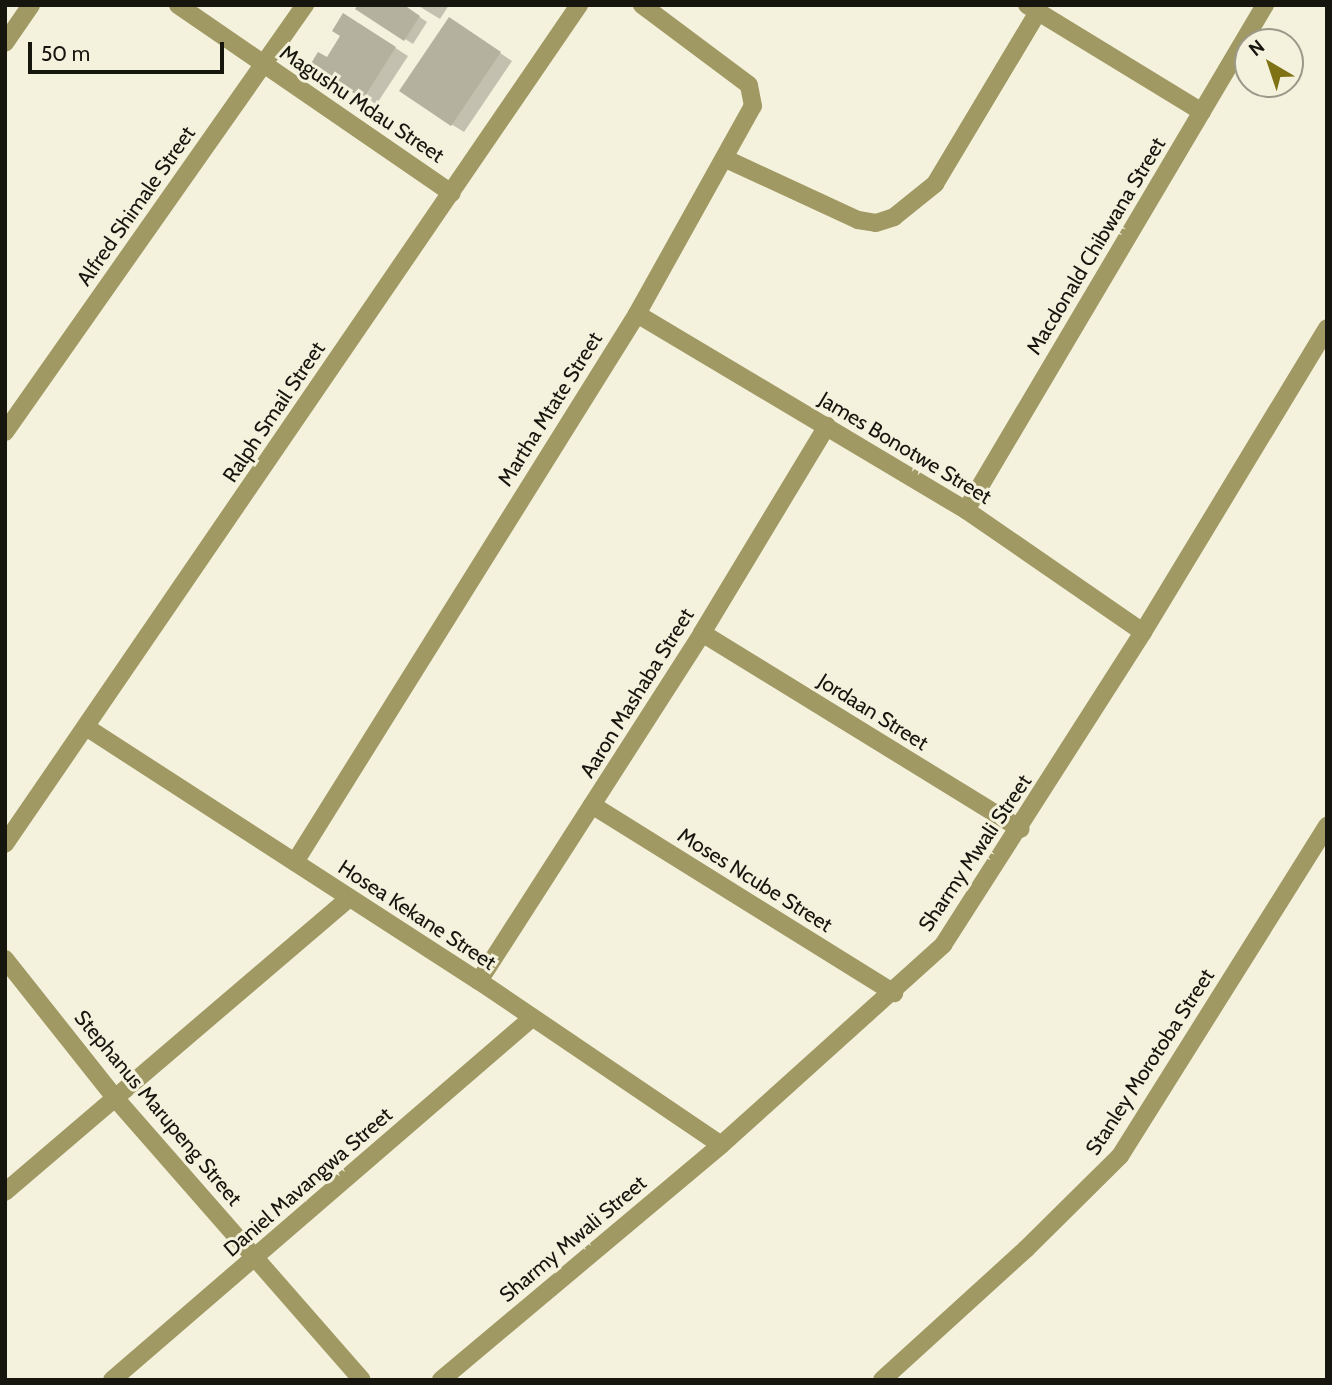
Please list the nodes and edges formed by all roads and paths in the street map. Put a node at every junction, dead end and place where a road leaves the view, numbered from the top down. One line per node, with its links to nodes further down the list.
1 (31, 5): 8 (street)
2 (178, 5): 9 (street, Magushu Mdau Street)
3 (305, 5): 9 (street, Alfred Shimale Street)
4 (579, 5): 12 (street, Ralph Smail Street)
5 (642, 5): 11 (street, Martha Mtate Street)
6 (1265, 5): 10 (street, Macdonald Chibwana Street)
7 (1032, 9): 10 (street); 11 (street)
8 (5, 44)
9 (264, 64): 12 (street, Magushu Mdau Street); 16 (street, Alfred Shimale Street)
10 (1202, 112): 17 (street, Macdonald Chibwana Street)
11 (726, 159): 13 (street, Martha Mtate Street)
12 (452, 193): 20 (street, Ralph Smail Street)
13 (636, 314): 15 (street, James Bonotwe Street); 25 (street, Martha Mtate Street)
14 (1327, 328): 18 (street, Sharmy Mwali Street)
15 (827, 426): 17 (street, James Bonotwe Street); 19 (street, Aaron Mashaba Street)
16 (5, 432)
17 (966, 510): 18 (street, James Bonotwe Street)
18 (1143, 632): 23 (street, Sharmy Mwali Street)
19 (702, 633): 21 (street, Aaron Mashaba Street); 23 (street, Jordaan Street)
20 (86, 727): 24 (street, Ralph Smail Street); 25 (street, Hosea Kekane Street)
21 (592, 805): 28 (street, Aaron Mashaba Street); 29 (street, Moses Ncube Street)
22 (1327, 825): 38 (street, Stanley Morotoba Street)
23 (1020, 829): 29 (street, Sharmy Mwali Street)
24 (5, 844)
25 (295, 862): 26 (street, Hosea Kekane Street)
26 (348, 898): 28 (street, Hosea Kekane Street); 31 (street)
27 (5, 958): 31 (street, Stephanus Marupeng Street)
28 (479, 981): 30 (street, Hosea Kekane Street)
29 (894, 993): 32 (street, Sharmy Mwali Street)
30 (532, 1018): 32 (street, Hosea Kekane Street); 34 (street, Daniel Mavangwa Street)
31 (116, 1099): 33 (street); 34 (street, Stephanus Marupeng Street)
32 (721, 1145): 37 (street, Sharmy Mwali Street)
33 (5, 1192)
34 (256, 1257): 35 (street, Daniel Mavangwa Street); 36 (street, Stephanus Marupeng Street)
35 (112, 1380)
36 (362, 1380)
37 (441, 1380)
38 (882, 1380)

